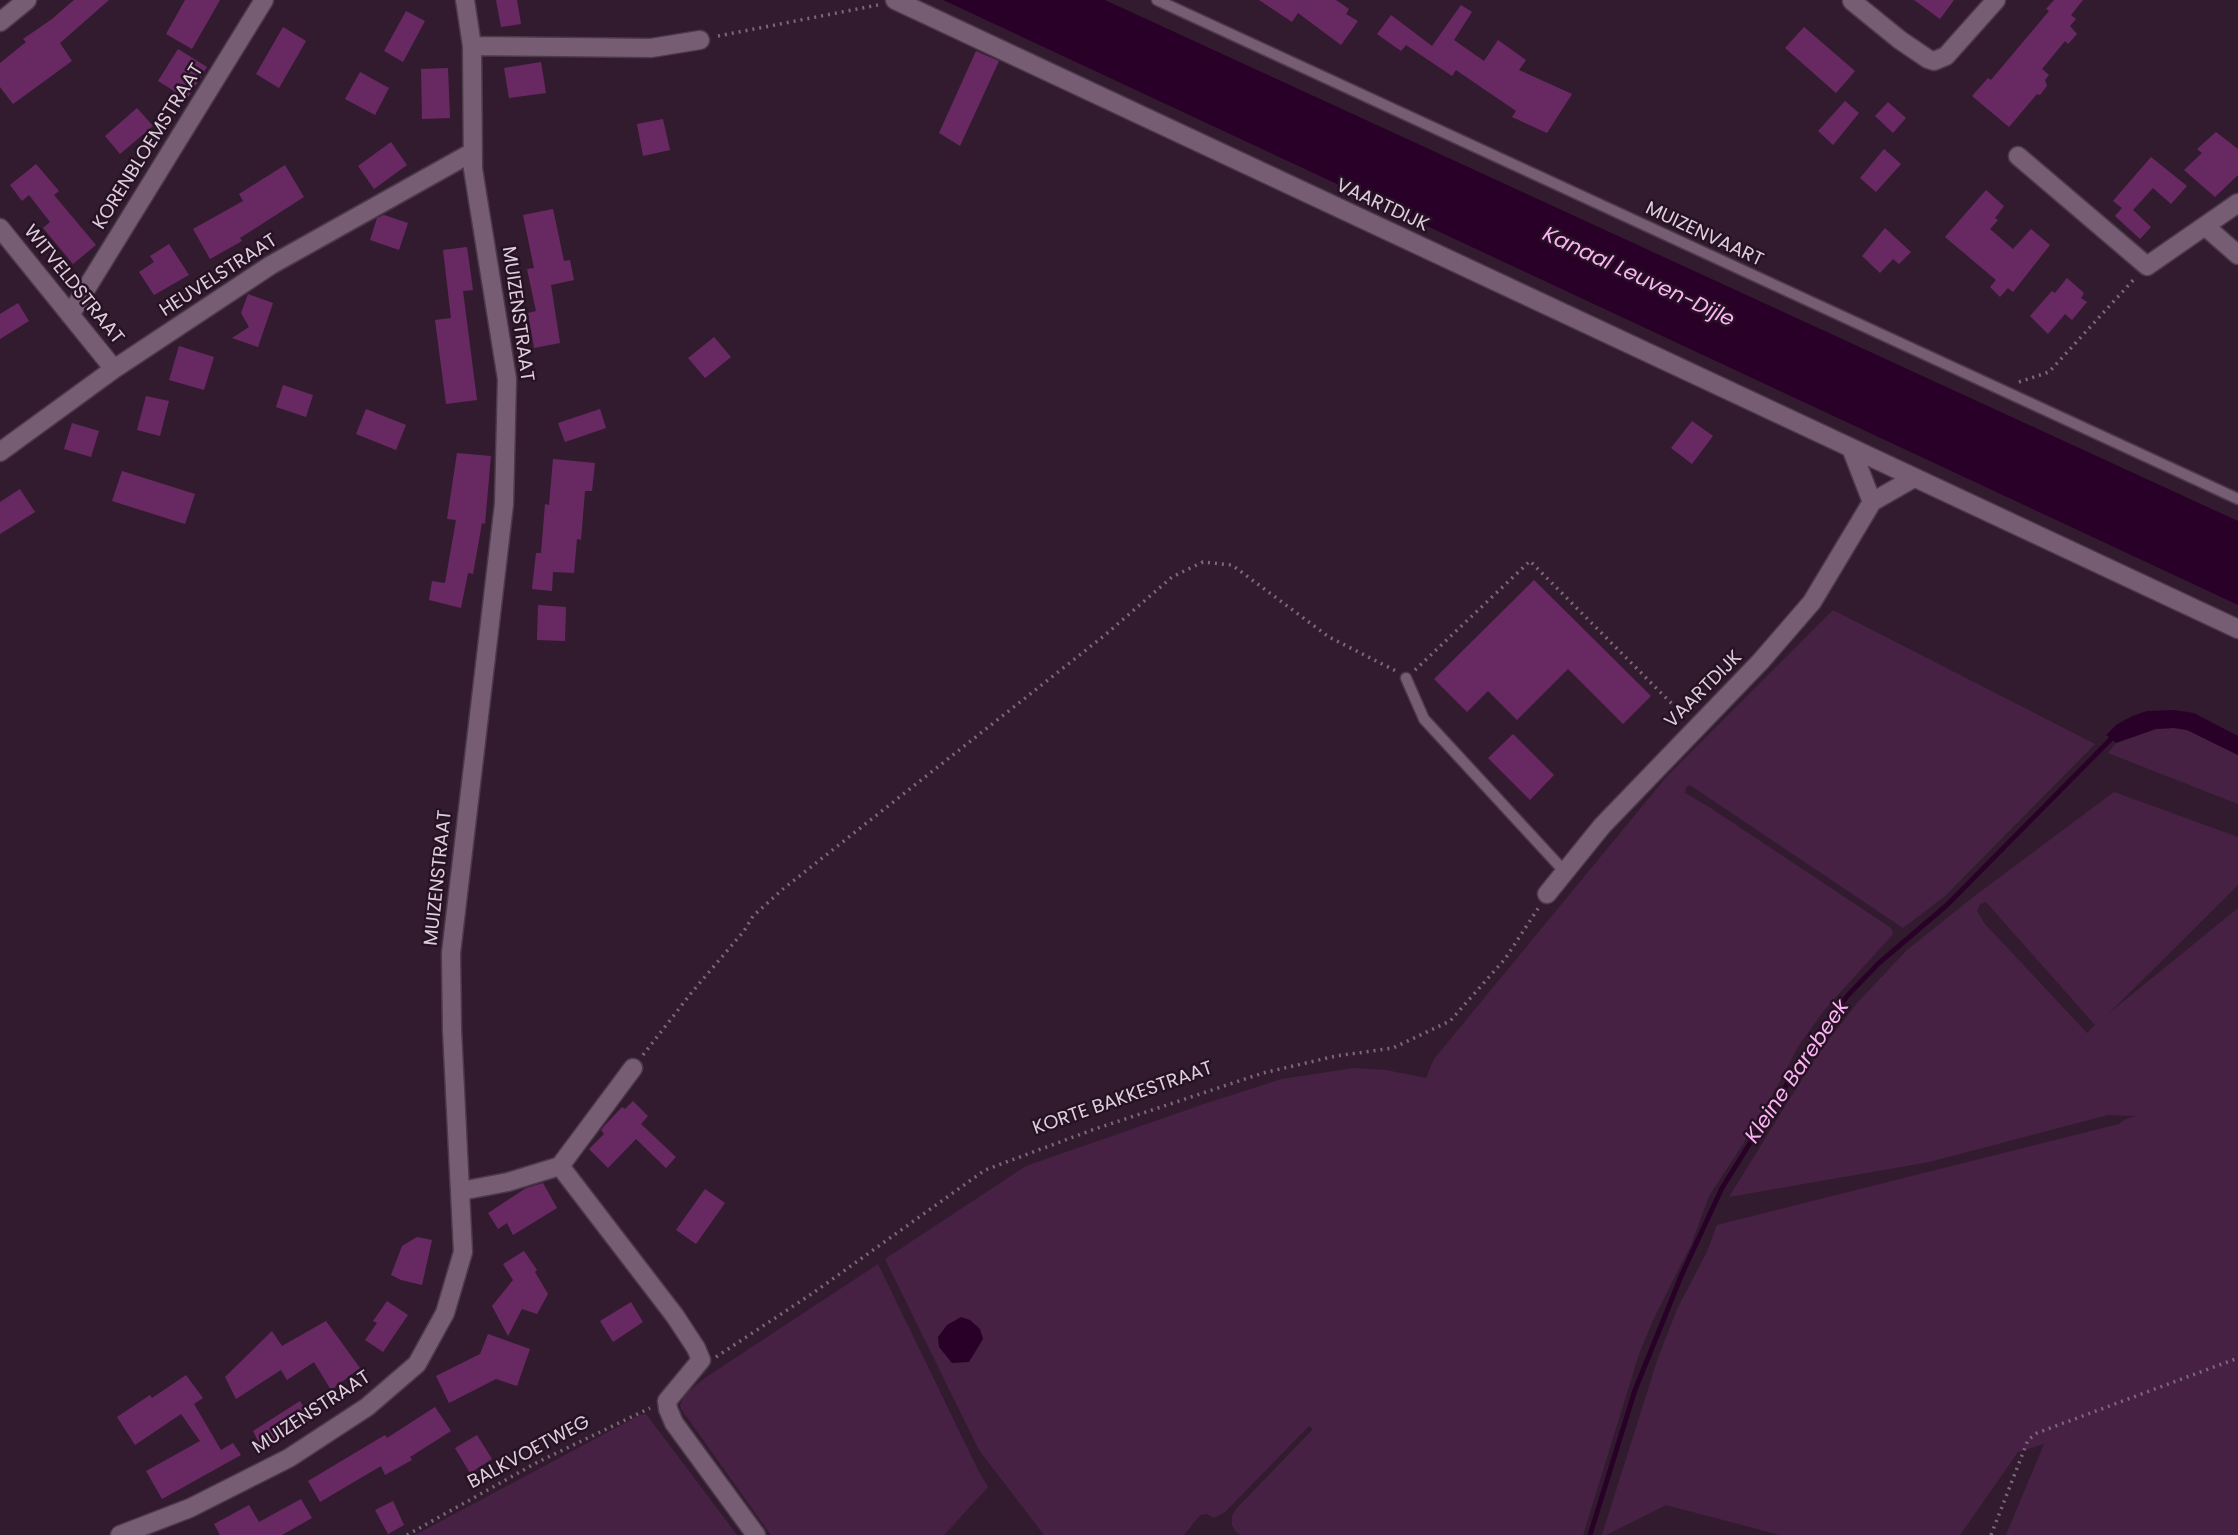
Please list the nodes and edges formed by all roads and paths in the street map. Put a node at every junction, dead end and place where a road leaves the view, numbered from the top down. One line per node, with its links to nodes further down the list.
1 (27, 0): 8 (street)
2 (264, 0): 18 (street, KORENBLOEMSTRAAT)
3 (465, 0): 10 (street, MUIZENSTRAAT)
4 (1157, 0): 20 (lane, MUIZENVAART)
5 (1996, 0): 7 (street)
6 (896, 1): 9 (path); 21 (street, VAARTDIJK)
7 (1852, 1)
8 (0, 22)
9 (700, 40): 10 (street)
10 (472, 47): 11 (street, MUIZENSTRAAT)
11 (471, 153): 19 (street, HEUVELSTRAAT); 33 (street, MUIZENSTRAAT)
12 (2018, 156): 17 (street)
13 (2238, 203): 14 (street)
14 (2206, 227): 16 (street); 17 (street)
15 (0, 228): 18 (street, WITVELDSTRAAT)
16 (2238, 255)
17 (2147, 266): 20 (path)
18 (70, 316): 19 (street, WITVELDSTRAAT)
19 (114, 369): 22 (street, HEUVELSTRAAT)
20 (1998, 388): 24 (lane, MUIZENVAART)
21 (1851, 448): 23 (street, VAARTDIJK); 25 (street)
22 (0, 452)
23 (1914, 478): 25 (street, VAARTDIJK); 26 (street, VAARTDIJK)
24 (2238, 499)
25 (1872, 502): 28 (street, VAARTDIJK)
26 (2238, 629)
27 (1406, 678): 28 (path); 29 (lane); 31 (path)
28 (1696, 727): 29 (street, VAARTDIJK)
29 (1565, 872): 30 (street, VAARTDIJK)
30 (1547, 894): 35 (path, KORTE BAKKESTRAAT)
31 (633, 1068): 32 (street)
32 (560, 1166): 33 (street); 35 (street)
33 (461, 1191): 37 (street, MUIZENSTRAAT)
34 (2238, 1358): 40 (path)
35 (701, 1360): 36 (street)
36 (667, 1401): 38 (path, BALKVOETWEG); 39 (street)
37 (120, 1535)
38 (407, 1535)
39 (756, 1535)
40 (1992, 1535)

